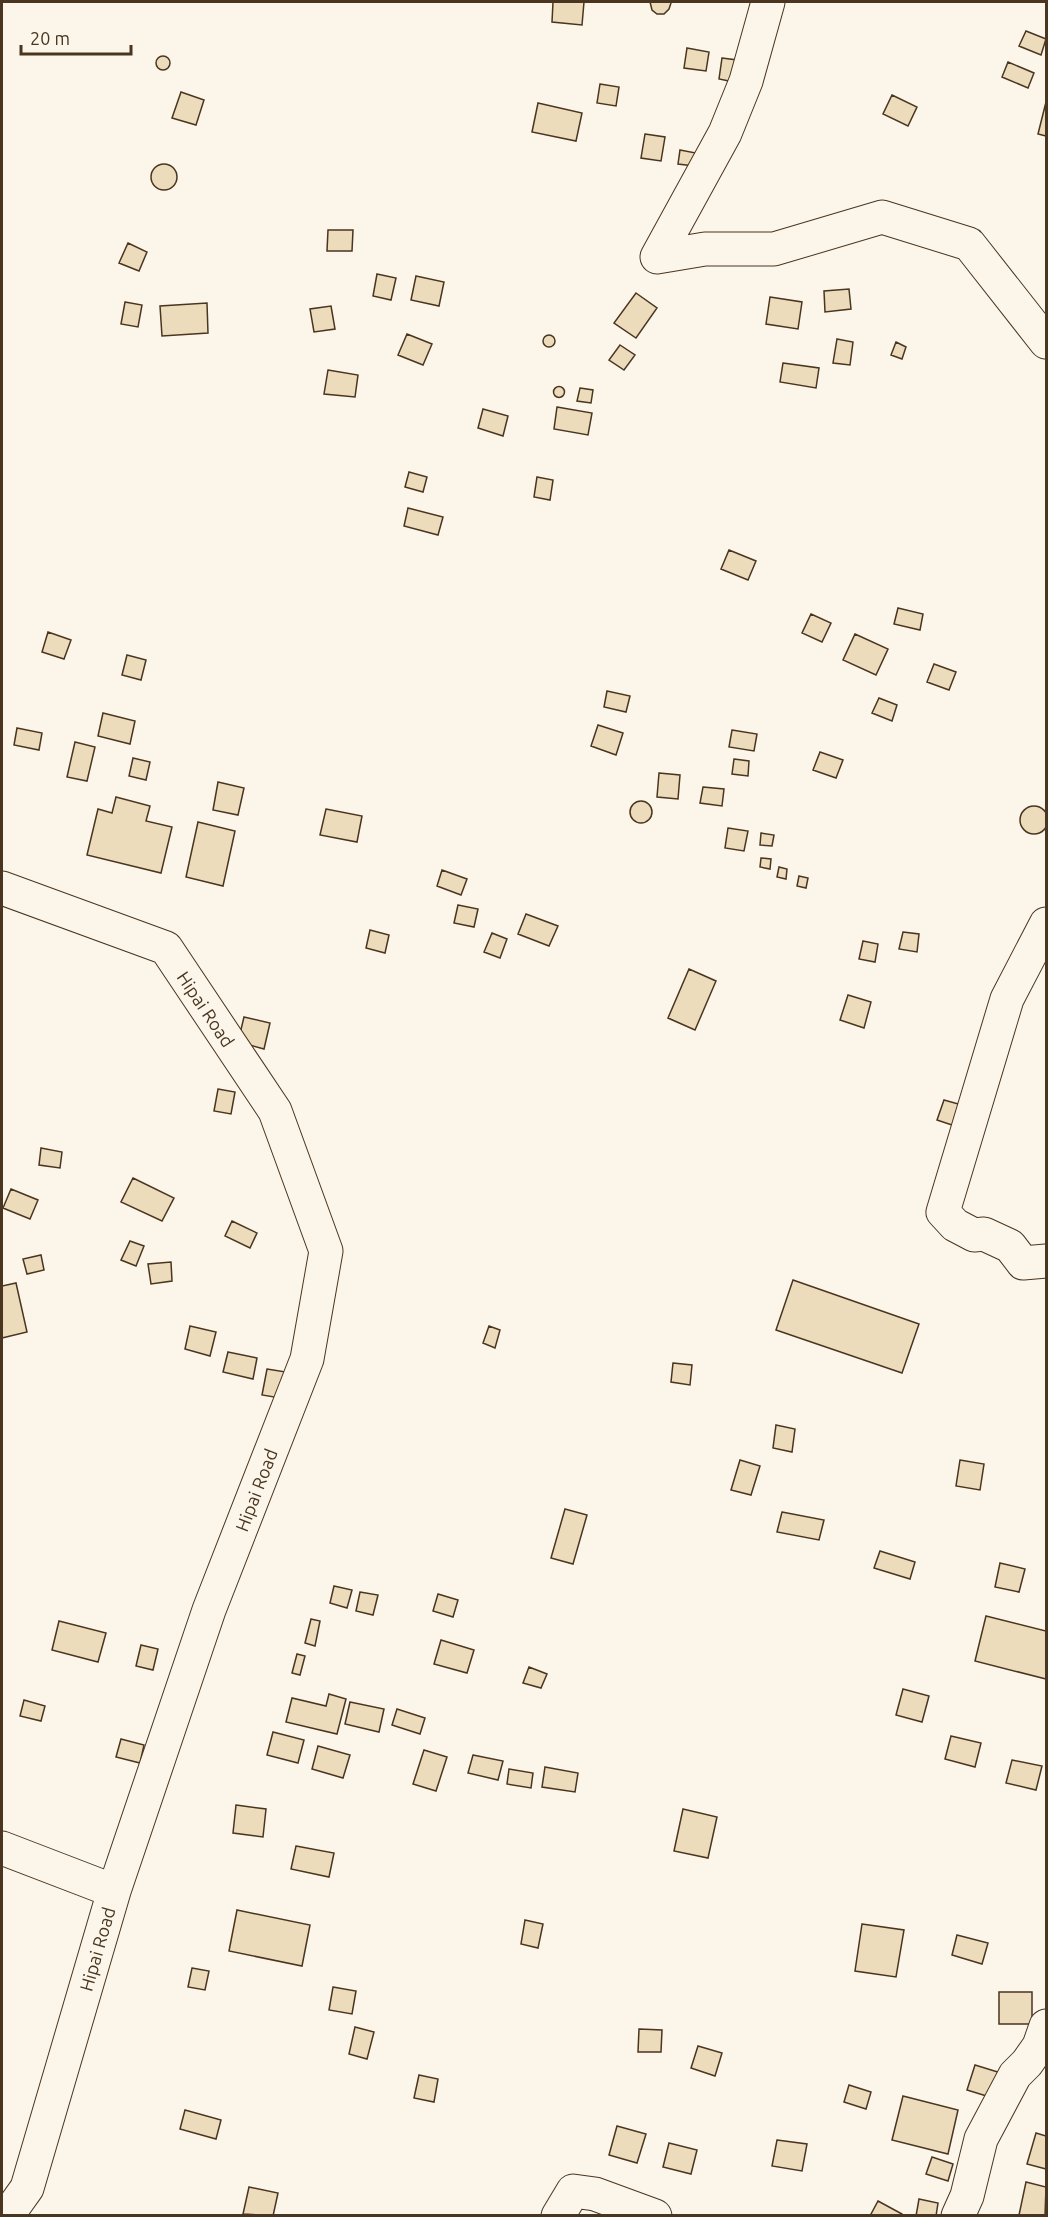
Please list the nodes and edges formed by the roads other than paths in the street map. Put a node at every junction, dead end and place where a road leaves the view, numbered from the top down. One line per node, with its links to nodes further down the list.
1 (768, 2): 2 (street)
2 (1047, 342)
3 (2, 888): 7 (street, Hipai Road)
4 (1047, 924): 5 (street)
5 (1047, 1261)
6 (2, 1848): 7 (street)
7 (114, 1891): 10 (street, Hipai Road)
8 (1047, 2026): 12 (street)
9 (558, 2215): 11 (street)
10 (7, 2216)
11 (655, 2216)
12 (958, 2216)

